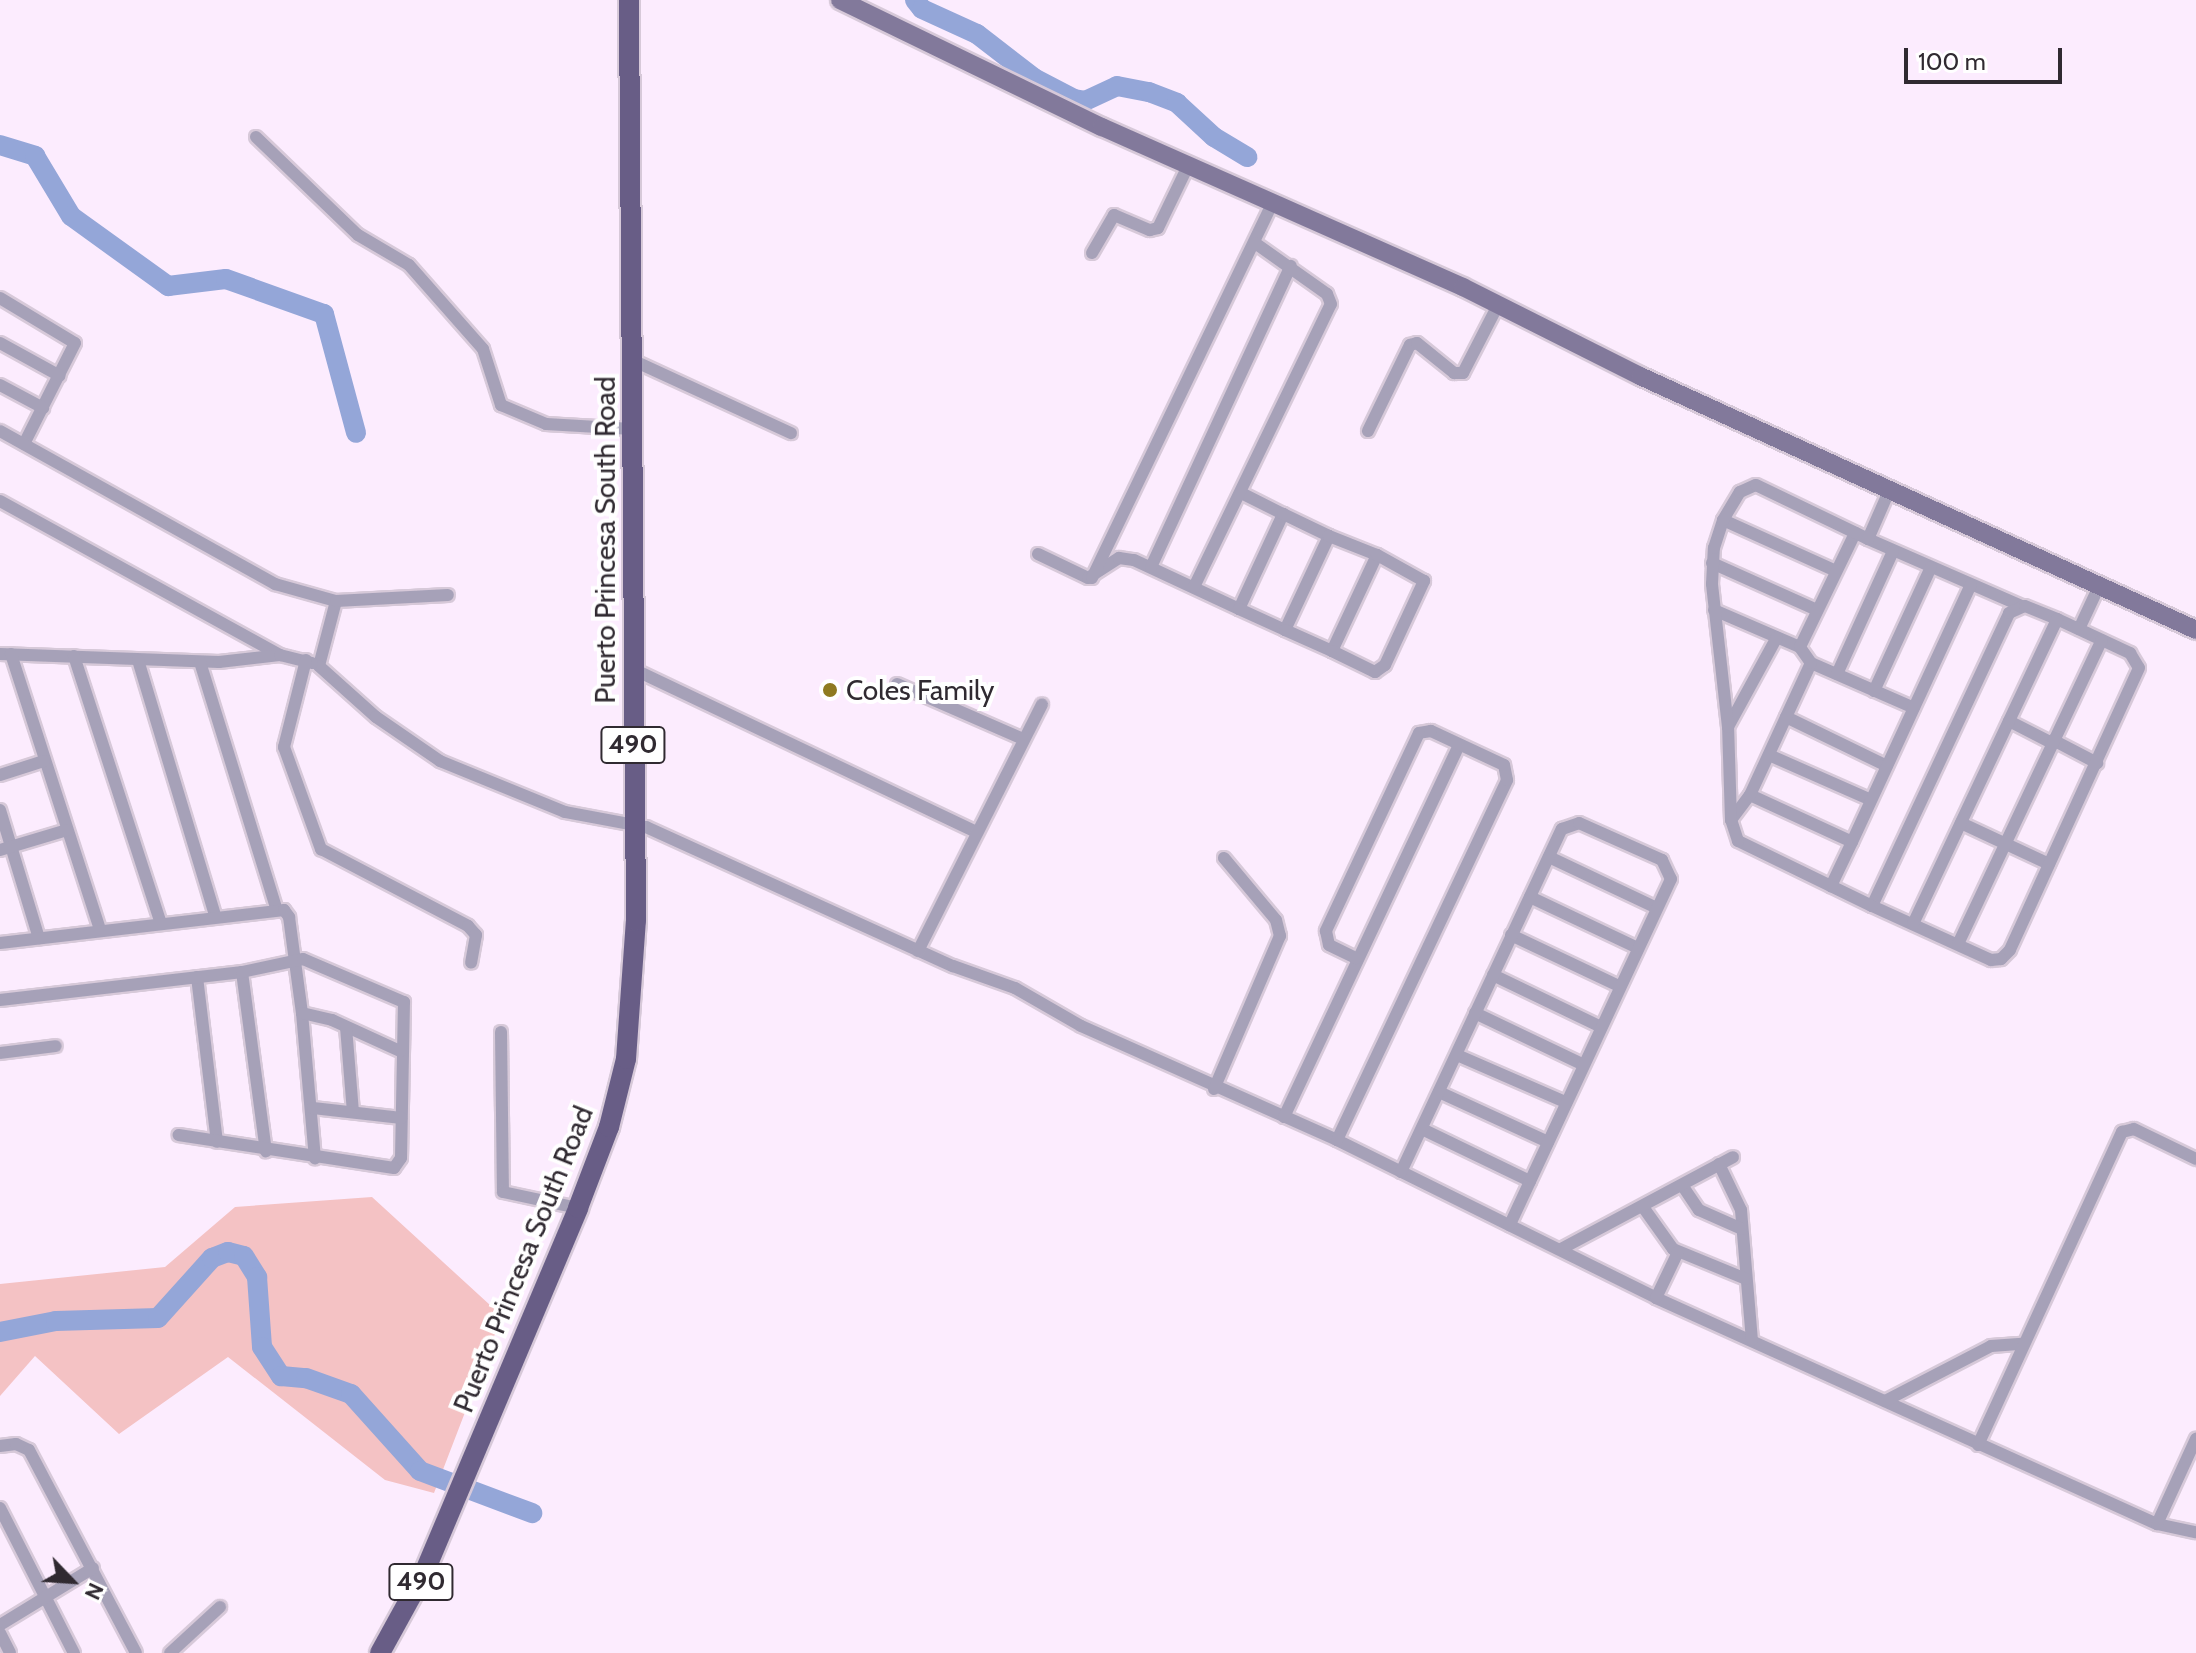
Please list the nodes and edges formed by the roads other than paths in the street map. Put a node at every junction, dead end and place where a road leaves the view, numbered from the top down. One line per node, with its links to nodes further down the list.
1 (629, 0): 12 (main road, Puerto Princesa South Road / 490)
2 (840, 0): 4 (street)
3 (256, 137): 16 (street)
4 (1188, 166): 5 (street); 7 (street)
5 (1272, 204): 6 (street); 10 (street)
6 (1255, 243): 8 (street); 36 (street)
7 (1092, 253)
8 (1291, 266): 22 (street); 33 (street)
9 (0, 298): 13 (street)
10 (1498, 305): 18 (street); 21 (street)
11 (0, 343): 13 (street)
12 (632, 360): 16 (main road, Puerto Princesa South Road / 490); 19 (street)
13 (60, 376): 15 (street)
14 (0, 385): 15 (street)
15 (43, 408): 20 (street)
16 (632, 429): 61 (main road, Puerto Princesa South Road / 490)
17 (0, 431): 20 (street)
18 (1368, 431)
19 (791, 433)
20 (24, 444): 41 (street)
21 (1890, 489): 28 (street); 37 (street)
22 (1241, 493): 24 (street); 39 (street)
23 (0, 501): 55 (street)
24 (1283, 514): 27 (street); 43 (street)
25 (1723, 520): 26 (street); 32 (street); 35 (street)
26 (1855, 533): 28 (street); 35 (street)
27 (1329, 536): 31 (street); 48 (street)
28 (1868, 539): 29 (street)
29 (1893, 551): 34 (street); 62 (street)
30 (1038, 554): 36 (street)
31 (1377, 555): 53 (street); 53 (street)
32 (1712, 563): 44 (street); 45 (street)
33 (1151, 567): 36 (street); 39 (street)
34 (1931, 567): 38 (street); 64 (street)
35 (1836, 571): 45 (street)
36 (1092, 578)
37 (2100, 584): 47 (street); 49 (street)
38 (1971, 585): 42 (street); 66 (street)
39 (1194, 587): 43 (street)
40 (448, 595): 41 (street)
41 (336, 601): 59 (street)
42 (2021, 606): 46 (street); 94 (street)
43 (1239, 609): 48 (street)
44 (1714, 610): 50 (street); 69 (street)
45 (1817, 610): 52 (street)
46 (2057, 619): 47 (street); 68 (street)
47 (2079, 629): 51 (street)
48 (1285, 630): 53 (street)
49 (2196, 630)
50 (1777, 637): 52 (street); 69 (street)
51 (2102, 640): 71 (street); 75 (street)
52 (1800, 647): 60 (street)
53 (1332, 651)
54 (5, 654): 56 (street); 74 (street)
55 (280, 655): 58 (street); 59 (street)
56 (74, 656): 57 (street); 98 (street)
57 (138, 660): 58 (street); 97 (street)
58 (200, 662): 95 (street)
59 (312, 663): 83 (street); 109 (street)
60 (1811, 663): 62 (street); 67 (street)
61 (633, 669): 83 (main road, Puerto Princesa South Road / 490); 85 (street)
62 (1837, 674): 64 (street)
63 (897, 684): 70 (street)
64 (1874, 691): 66 (street)
65 (1042, 704): 70 (street)
66 (1914, 708): 76 (street)
67 (1786, 717): 73 (street); 76 (street)
68 (2009, 721): 71 (street); 82 (street)
69 (1728, 727): 81 (street)
70 (1023, 739): 85 (street)
71 (2052, 742): 75 (street); 87 (street)
72 (1459, 745): 107 (street); 107 (street); 134 (street)
73 (1769, 755): 78 (street); 79 (street)
74 (44, 761): 77 (street); 84 (street)
75 (2097, 763): 91 (street)
76 (1887, 766): 79 (street)
77 (0, 775)
78 (1750, 795): 81 (street); 86 (street)
79 (1871, 800): 86 (street)
80 (0, 810): 88 (street)
81 (1731, 820): 92 (street)
82 (1961, 823): 87 (street); 99 (street)
83 (634, 824): 106 (street); 146 (main road, Puerto Princesa South Road / 490)
84 (67, 830): 88 (street); 100 (street)
85 (976, 832): 106 (street)
86 (1852, 842): 92 (street)
87 (2005, 844): 91 (street); 104 (street)
88 (6, 848): 102 (street)
89 (1549, 857): 93 (street); 96 (street); 96 (street)
90 (1224, 858): 125 (street)
91 (2049, 864): 104 (street)
92 (1831, 886): 94 (street)
93 (1530, 897): 101 (street); 105 (street)
94 (1872, 906): 99 (street)
95 (276, 907): 97 (street); 108 (street)
96 (1657, 908): 105 (street)
97 (215, 915): 98 (street)
98 (160, 921): 100 (street)
99 (1913, 924): 104 (street)
100 (100, 930): 102 (street)
101 (1511, 935): 111 (street); 113 (street)
102 (39, 938): 103 (street)
103 (0, 943)
104 (1958, 944)
105 (1638, 948): 113 (street)
106 (918, 951): 125 (street)
107 (1356, 958): 130 (street)
108 (295, 959): 110 (street); 115 (street); 121 (street)
109 (471, 963)
110 (242, 972): 112 (street); 137 (street)
111 (1493, 975): 116 (street); 117 (street)
112 (197, 977): 114 (street); 135 (street)
113 (1619, 986): 117 (street)
114 (0, 1000)
115 (302, 1013): 118 (street); 128 (street)
116 (1475, 1013): 123 (street); 124 (street)
117 (1599, 1026): 124 (street)
118 (346, 1027): 121 (street); 129 (street)
119 (501, 1032): 146 (street)
120 (56, 1046): 122 (street)
121 (400, 1051): 131 (street)
122 (0, 1053)
123 (1457, 1055): 126 (street); 127 (street)
124 (1582, 1064): 127 (street)
125 (1214, 1089): 130 (street)
126 (1439, 1092): 132 (street); 136 (street)
127 (1565, 1102): 136 (street)
128 (313, 1108): 129 (street); 139 (street)
129 (353, 1112): 131 (street)
130 (1284, 1117): 134 (street)
131 (401, 1118): 139 (street)
132 (1422, 1129): 142 (street); 143 (street)
133 (179, 1135): 135 (street)
134 (1337, 1140): 142 (street)
135 (217, 1142): 137 (street)
136 (1548, 1142): 143 (street)
137 (266, 1151): 139 (street)
138 (1733, 1157): 141 (street)
139 (315, 1158)
140 (2196, 1159): 154 (street)
141 (1719, 1164): 144 (street); 148 (street)
142 (1401, 1172): 147 (street)
143 (1530, 1181): 147 (street)
144 (1682, 1185): 145 (street); 148 (street)
145 (1643, 1207): 149 (street); 150 (street)
146 (578, 1208): 171 (main road, Puerto Princesa South Road / 490)
147 (1510, 1225): 149 (street)
148 (1742, 1229): 151 (street)
149 (1561, 1249): 152 (street)
150 (1678, 1252): 151 (street); 152 (street)
151 (1746, 1279): 153 (street)
152 (1656, 1298): 153 (street)
153 (1752, 1340): 155 (street)
154 (2022, 1344): 155 (street); 157 (street)
155 (1885, 1401): 157 (street)
156 (2196, 1439): 160 (street)
157 (1978, 1445): 160 (street)
158 (0, 1446): 162 (street)
159 (0, 1508): 163 (street)
160 (2157, 1524): 161 (street)
161 (2196, 1532)
162 (93, 1568): 163 (street); 169 (street)
163 (44, 1598): 165 (street); 168 (street)
164 (220, 1607): 170 (street)
165 (0, 1625)
166 (0, 1633): 167 (street)
167 (10, 1653)
168 (74, 1653)
169 (136, 1653)
170 (170, 1653)
171 (380, 1653)

